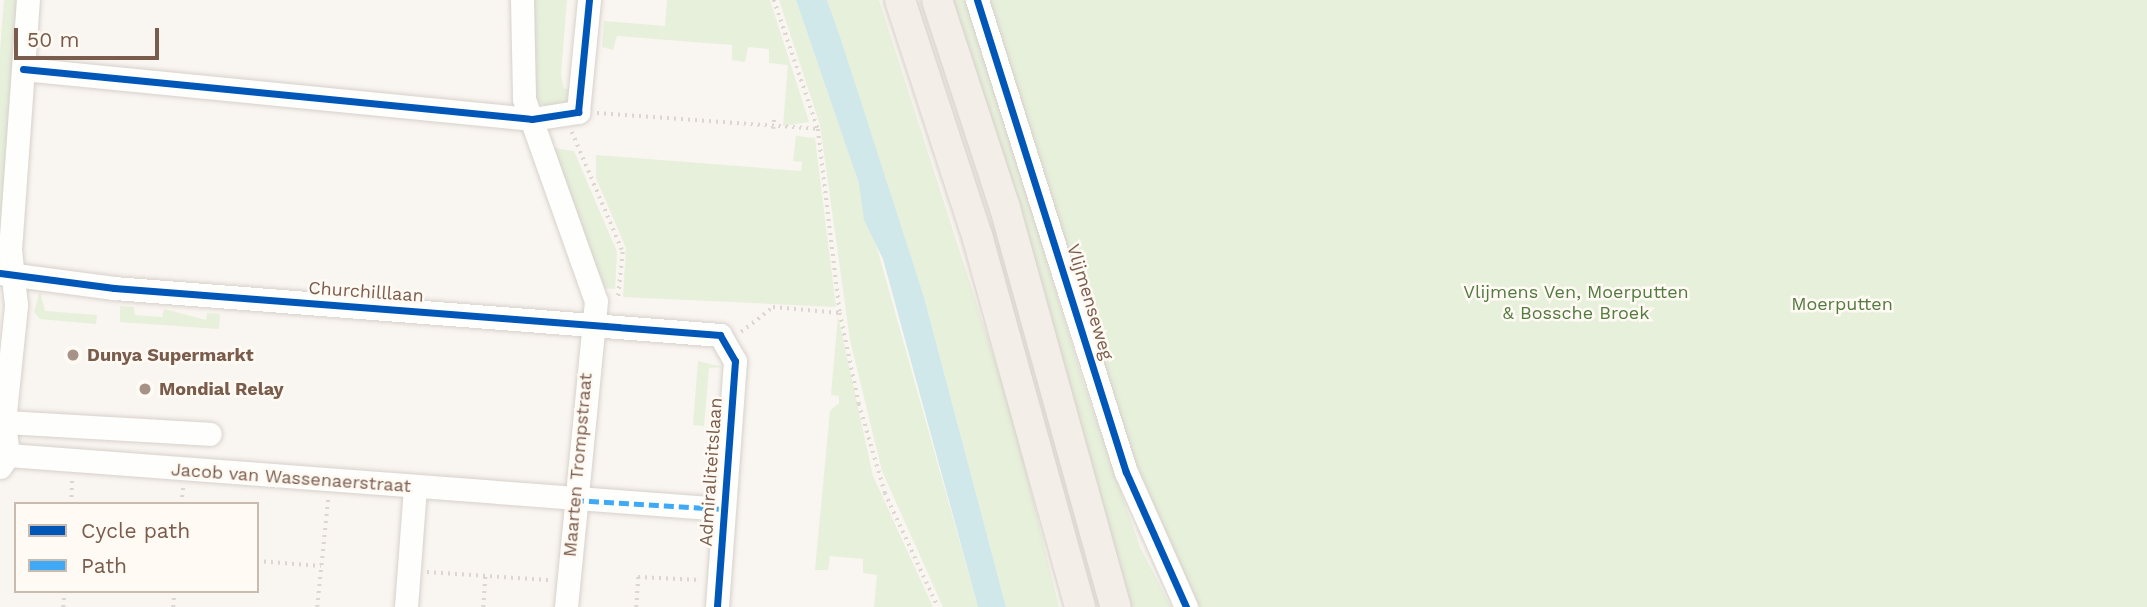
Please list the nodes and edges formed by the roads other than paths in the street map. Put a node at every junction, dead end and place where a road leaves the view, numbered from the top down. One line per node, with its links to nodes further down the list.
1 (28, 0): 7 (street)
2 (522, 0): 8 (street, Maarten Trompstraat)
3 (589, 0): 8 (street)
4 (900, 0): 21 (main road)
5 (937, 0): 22 (main road)
6 (977, 0): 23 (street, Vlijmenseweg)
7 (23, 69): 8 (street); 9 (street)
8 (532, 119): 10 (street, Maarten Trompstraat)
9 (6, 274): 10 (street, Churchilllaan); 12 (street)
10 (591, 323): 11 (street, Churchilllaan); 16 (street, Maarten Trompstraat)
11 (728, 341): 17 (street, Admiraliteitslaan)
12 (4, 422): 13 (street); 14 (street)
13 (210, 434)
14 (4, 461): 15 (street, Jacob van Wassenaerstraat)
15 (415, 487): 16 (street, Jacob van Wassenaerstraat); 18 (street)
16 (574, 500): 17 (street, Jacob van Wassenaerstraat); 19 (street, Maarten Trompstraat)
17 (723, 509): 20 (street, Admiraliteitslaan)
18 (406, 607)
19 (566, 607)
20 (717, 607)
21 (1080, 607)
22 (1116, 607)
23 (1186, 607)

